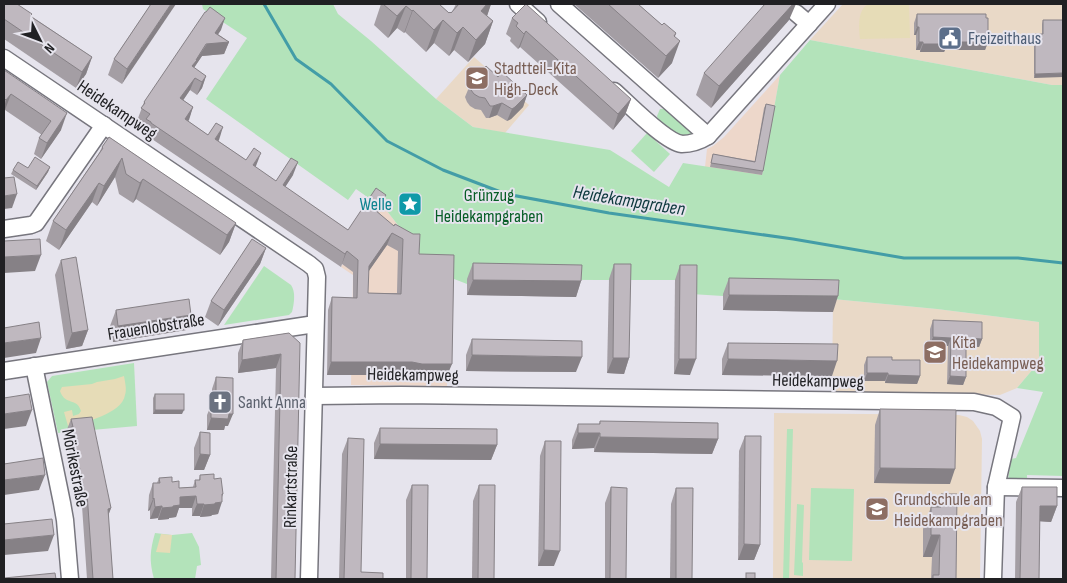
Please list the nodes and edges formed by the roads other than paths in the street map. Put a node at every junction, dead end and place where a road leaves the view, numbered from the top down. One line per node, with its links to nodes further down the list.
1 (518, 4): 6 (street)
2 (560, 4): 9 (street)
3 (827, 4): 5 (street)
4 (796, 13): 5 (street)
5 (809, 24): 12 (street)
6 (548, 31)
7 (4, 58): 11 (street, Heidekampweg)
8 (605, 83): 10 (street)
9 (663, 96): 10 (street); 12 (street)
10 (644, 118): 12 (street)
11 (104, 126): 13 (street); 14 (street, Heidekampweg)
12 (708, 136)
13 (4, 229)
14 (315, 324): 15 (street, Frauenlobstraße); 17 (street, Heidekampweg)
15 (34, 366): 16 (street, Frauenlobstraße); 20 (street, Mörikestraße)
16 (4, 371)
17 (314, 396): 18 (street, Heidekampweg); 21 (street, Rinkartstraße)
18 (996, 487): 19 (street); 22 (street)
19 (1063, 488)
20 (70, 579)
21 (309, 579)
22 (993, 579)

